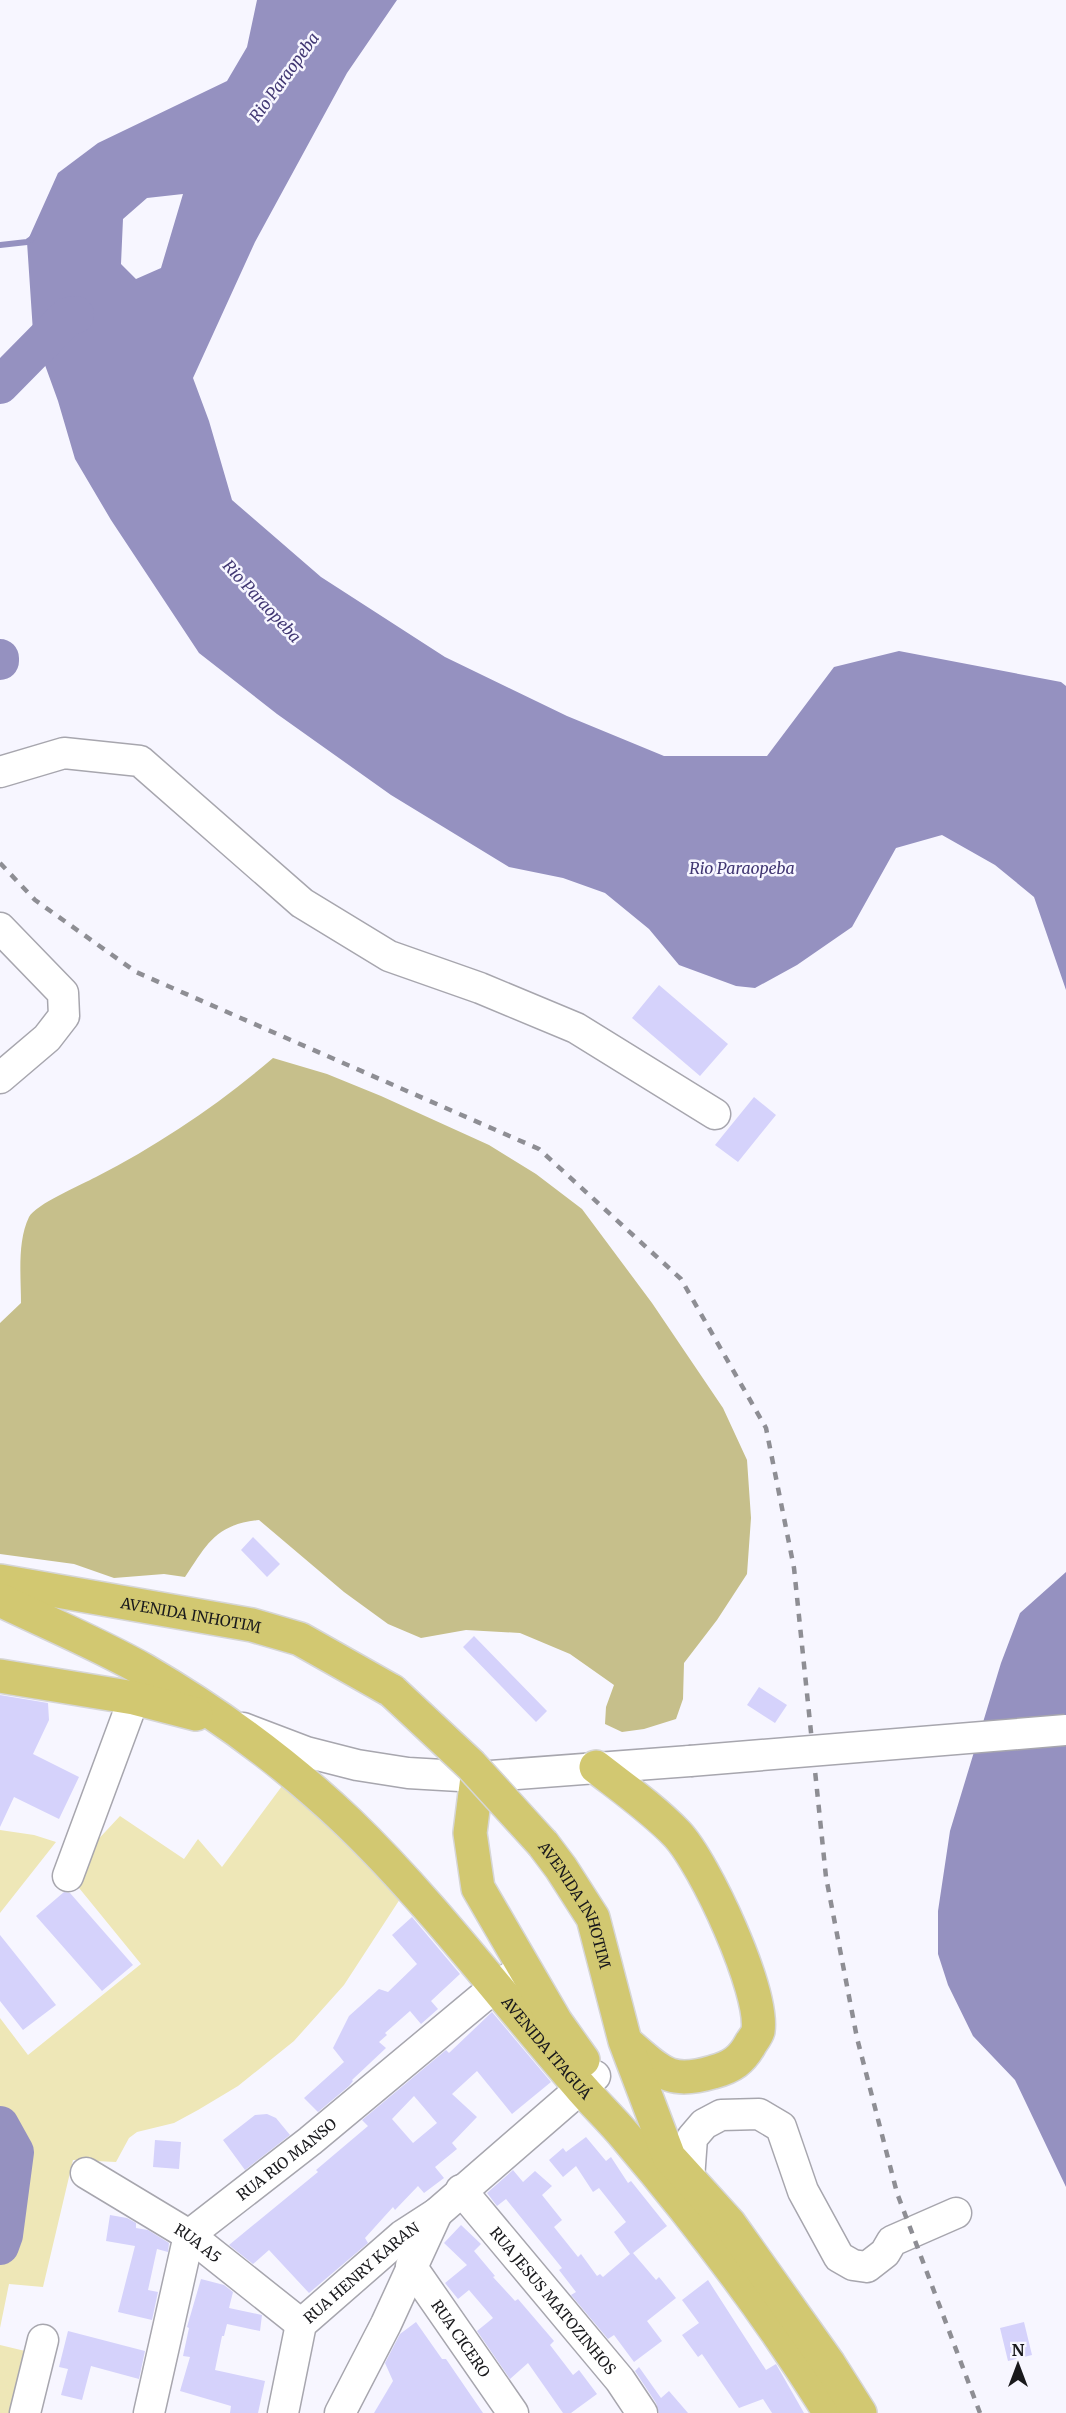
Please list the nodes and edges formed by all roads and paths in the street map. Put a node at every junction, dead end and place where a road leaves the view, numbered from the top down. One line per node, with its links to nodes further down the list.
1 (0, 772): 4 (street)
2 (0, 928): 3 (street)
3 (0, 1078)
4 (715, 1114)
5 (0, 1581): 18 (main road, AVENIDA INHOTIM, bridge)
6 (0, 1600): 9 (main road, AVENIDA ITAGUÁ)
7 (0, 1676): 8 (main road)
8 (134, 1698): 9 (main road); 13 (street)
9 (221, 1720): 12 (street); 15 (main road, AVENIDA ITAGUÁ)
10 (1066, 1730): 11 (street, bridge)
11 (596, 1767): 12 (street); 18 (main road)
12 (477, 1778): 14 (main road)
13 (68, 1876)
14 (478, 1888): 15 (main road); 16 (main road)
15 (438, 1918): 17 (main road, AVENIDA ITAGUÁ)
16 (525, 1968): 17 (street, RUA RIO MANSO); 19 (main road)
17 (496, 1986): 19 (main road, AVENIDA ITAGUÁ); 25 (street, RUA RIO MANSO)
18 (625, 2041): 20 (main road, AVENIDA INHOTIM)
19 (588, 2082): 20 (main road); 22 (street, RUA HENRY KARAN); 35 (main road, AVENIDA ITAGUÁ)
20 (679, 2168): 24 (street); 36 (main road, AVENIDA INHOTIM)
21 (86, 2173): 25 (street, RUA A5)
22 (461, 2190): 23 (street, RUA HENRY KARAN); 34 (street, RUA JESUS MATOZINHOS)
23 (437, 2213): 26 (street, RUA HENRY KARAN); 27 (street, RUA HENRY KARAN)
24 (956, 2213)
25 (189, 2235): 27 (street, RUA A5); 30 (street)
26 (411, 2266): 32 (street, RUA HENRY KARAN); 33 (street, RUA CICERO)
27 (301, 2324): 31 (street, RUA HENRY KARAN)
28 (44, 2340): 29 (street)
29 (25, 2413)
30 (149, 2413)
31 (283, 2413)
32 (340, 2413)
33 (513, 2413)
34 (642, 2413)
35 (830, 2413)
36 (860, 2413)

